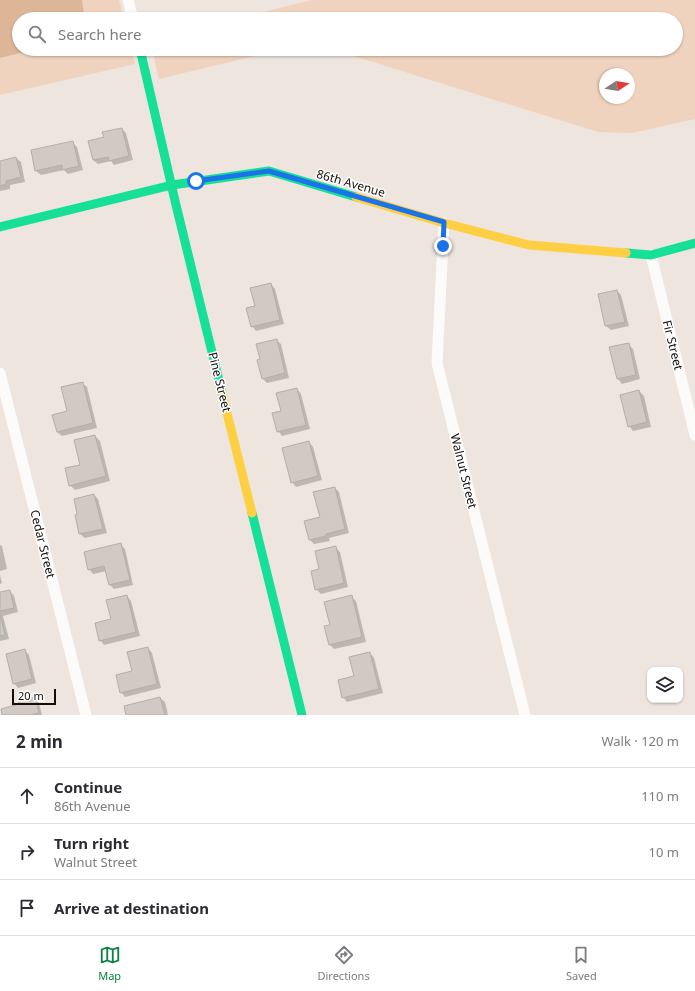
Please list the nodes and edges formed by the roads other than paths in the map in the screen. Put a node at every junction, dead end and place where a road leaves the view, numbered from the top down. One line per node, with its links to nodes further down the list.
1 (128, 0): 2 (street)
2 (131, 12)
3 (142, 56): 4 (street, Pine Street)
4 (172, 185): 5 (street, 86th Avenue); 6 (street, 86th Avenue); 12 (street, Pine Street)
5 (444, 222): 8 (street, 86th Avenue); 13 (street, Walnut Street)
6 (0, 227)
7 (695, 243): 8 (street, 86th Avenue)
8 (651, 255): 10 (street, Fir Street)
9 (0, 373): 11 (street, Cedar Street)
10 (695, 435)
11 (86, 715)
12 (302, 715)
13 (525, 715)

